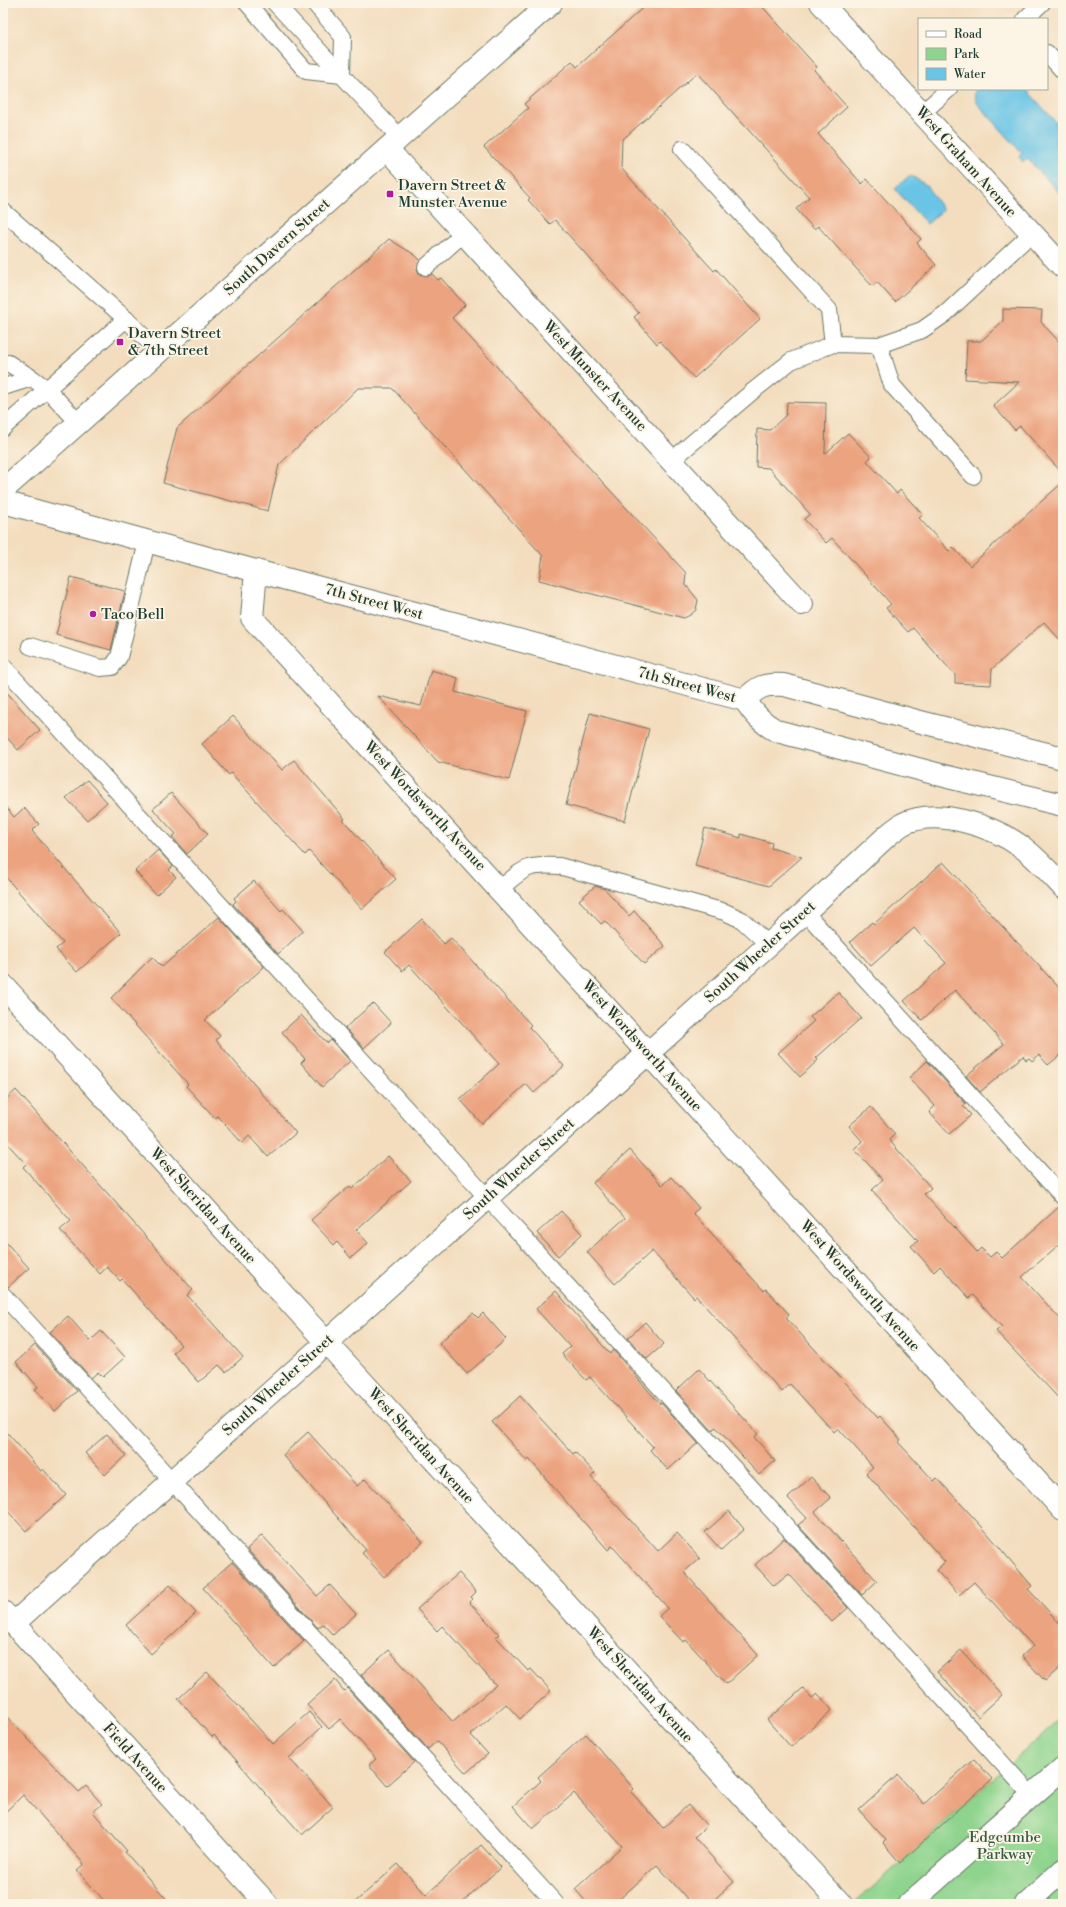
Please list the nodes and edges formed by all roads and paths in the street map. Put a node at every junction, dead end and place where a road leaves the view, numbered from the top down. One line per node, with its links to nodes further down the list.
1 (247, 3): 10 (lane)
2 (276, 3): 10 (lane)
3 (314, 3): 10 (lane)
4 (551, 3): 13 (main road, South Davern Street)
5 (821, 3): 12 (main road, West Graham Avenue)
6 (1042, 3): 7 (lane)
7 (1026, 18)
8 (1048, 54): 9 (lane)
9 (1063, 71)
10 (342, 75): 13 (lane)
11 (948, 90): 12 (lane)
12 (922, 113): 17 (main road, West Graham Avenue)
13 (394, 144): 16 (main road, West Munster Avenue); 23 (main road, South Davern Street)
14 (682, 149): 21 (lane)
15 (3, 211): 20 (lane)
16 (464, 233): 19 (lane); 30 (main road, West Munster Avenue)
17 (1032, 233): 18 (main road, West Graham Avenue); 22 (lane)
18 (1061, 261)
19 (426, 267)
20 (126, 319): 23 (lane); 27 (lane)
21 (833, 344): 22 (lane); 30 (lane)
22 (879, 345): 31 (lane)
23 (159, 352): 28 (main road, South Davern Street)
24 (3, 364): 25 (lane)
25 (32, 378): 26 (lane); 27 (lane)
26 (7, 386)
27 (47, 389): 28 (lane); 29 (lane)
28 (79, 423): 32 (main road, South Davern Street)
29 (3, 428)
30 (672, 460): 36 (main road, West Munster Avenue)
31 (973, 476)
32 (3, 490)
33 (3, 502): 34 (main road, 7th Street West)
34 (147, 542): 35 (main road, 7th Street West); 37 (lane)
35 (256, 571): 39 (main road, 7th Street West); 43 (main road, West Wordsworth Avenue)
36 (802, 604)
37 (30, 646)
38 (3, 666): 49 (lane)
39 (745, 700): 40 (main road); 41 (main road)
40 (1063, 758)
41 (1063, 805)
42 (1056, 880): 44 (main road, South Wheeler Street)
43 (501, 888): 45 (lane); 47 (main road, West Wordsworth Avenue)
44 (805, 912): 45 (main road, South Wheeler Street); 48 (lane)
45 (768, 944): 47 (main road, South Wheeler Street)
46 (3, 985): 51 (main road, West Sheridan Avenue)
47 (648, 1053): 49 (main road, South Wheeler Street); 53 (main road, West Wordsworth Avenue)
48 (1063, 1197)
49 (488, 1198): 51 (main road, South Wheeler Street); 56 (lane)
50 (3, 1295): 52 (lane)
51 (326, 1342): 52 (main road, South Wheeler Street); 60 (main road, West Sheridan Avenue)
52 (171, 1481): 54 (main road, South Wheeler Street); 59 (lane)
53 (1063, 1510)
54 (8, 1618): 58 (main road, Field Avenue)
55 (1063, 1768): 56 (main road)
56 (1032, 1796): 61 (main road)
57 (1063, 1870): 62 (main road)
58 (267, 1904)
59 (556, 1904)
60 (841, 1904)
61 (909, 1904)
62 (1026, 1904)

